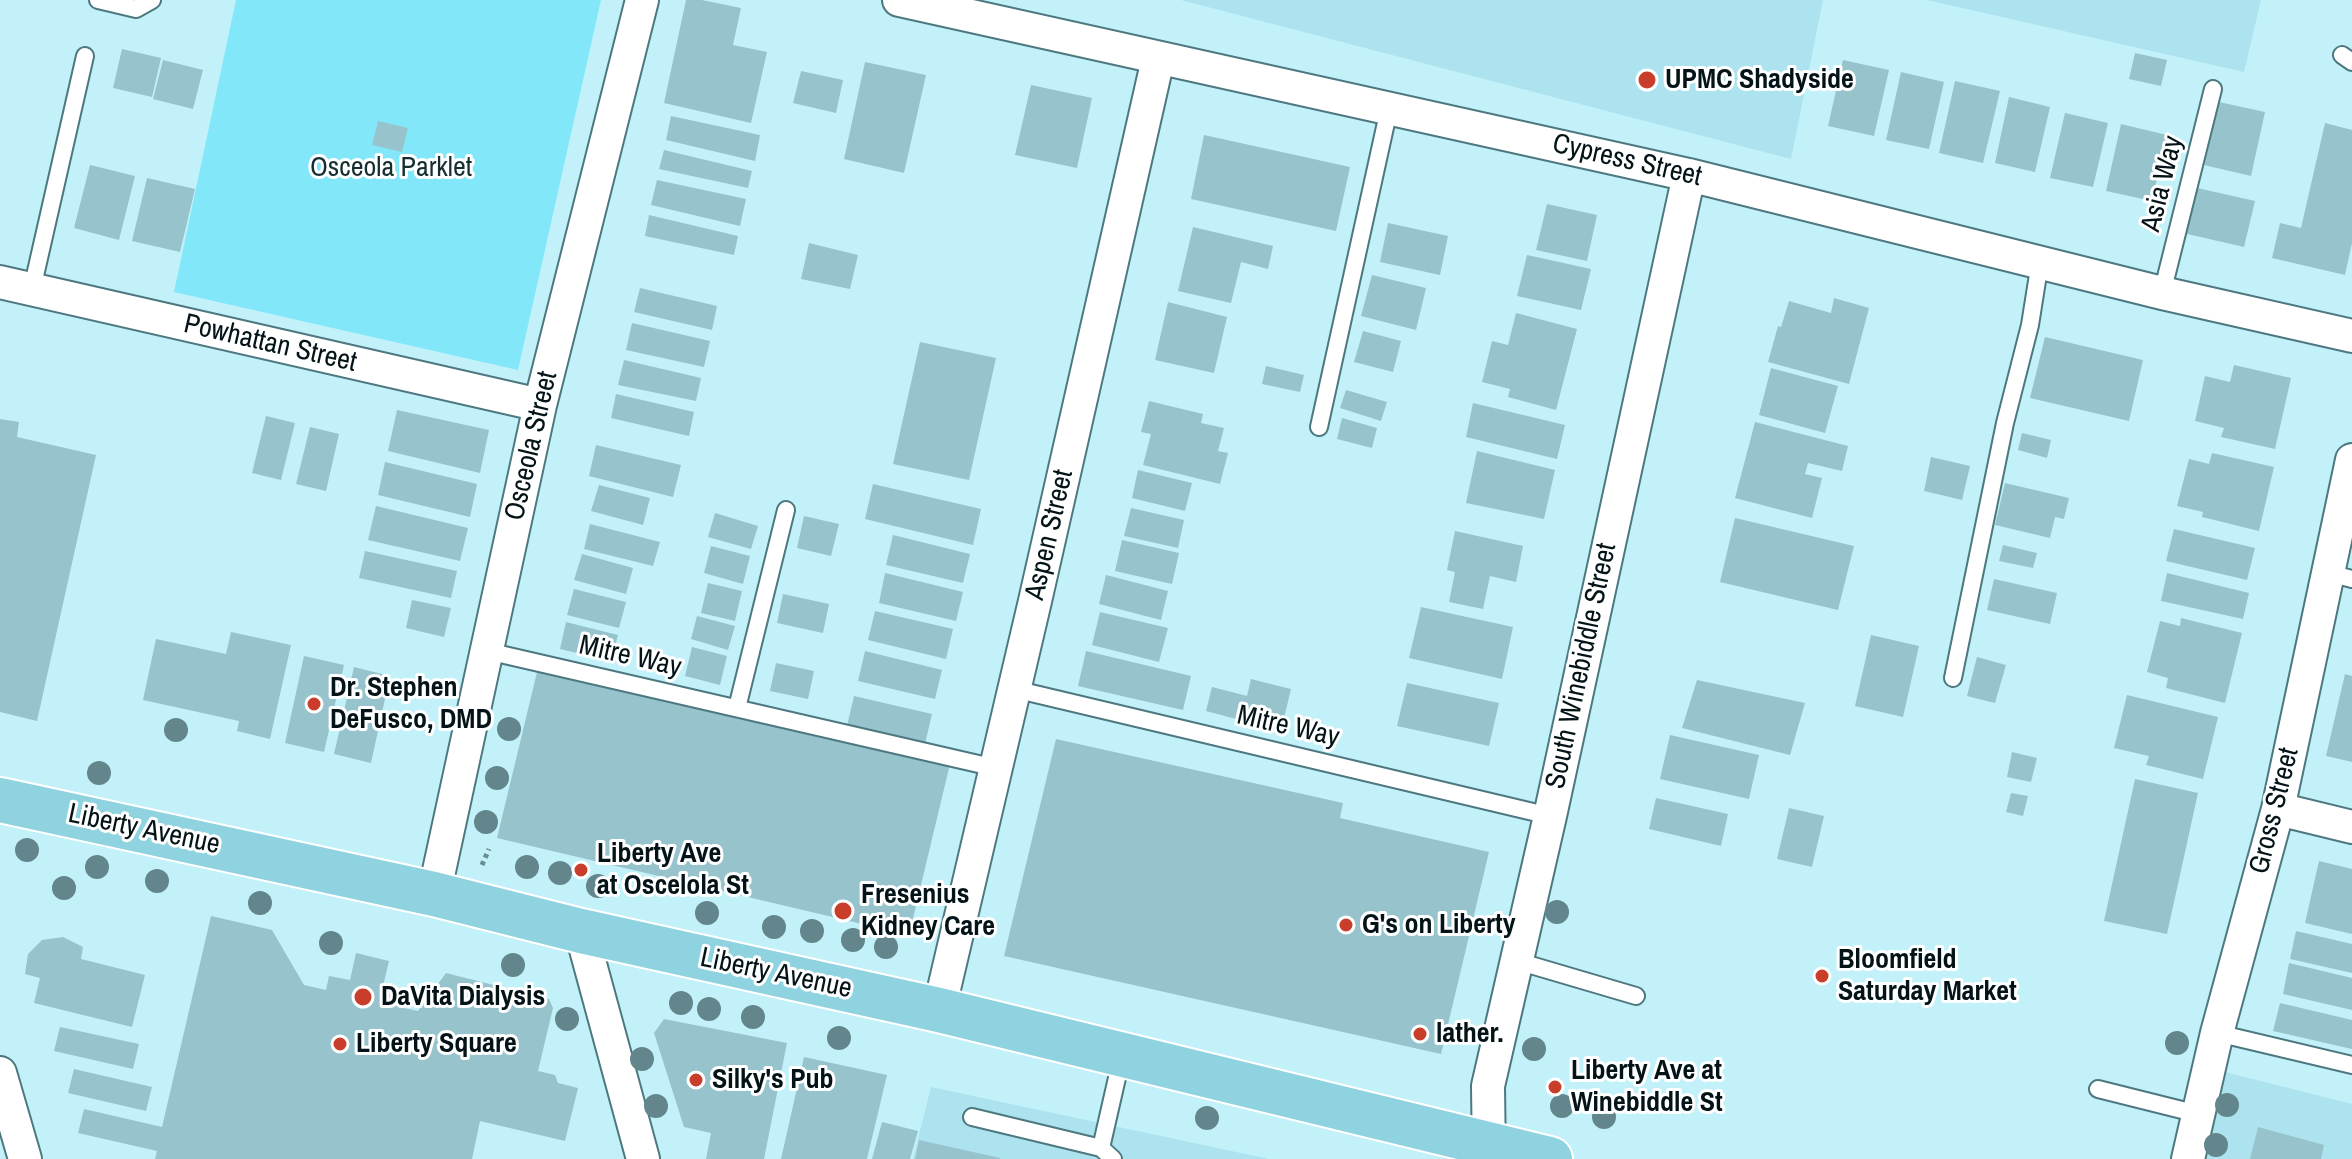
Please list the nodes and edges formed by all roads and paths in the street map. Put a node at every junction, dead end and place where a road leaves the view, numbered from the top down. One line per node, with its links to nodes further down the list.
1 (98, 0): 2 (lane)
2 (152, 0)
3 (642, 0): 15 (street, Osceola Street)
4 (899, 0): 6 (street, Cypress Street)
5 (85, 56): 12 (lane)
6 (1158, 59): 8 (street, Cypress Street); 22 (street, Aspen Street)
7 (2213, 89): 13 (lane, Asia Way)
8 (1389, 109): 9 (street, Cypress Street); 16 (lane)
9 (1689, 175): 10 (street, Cypress Street); 27 (street, South Winebiddle Street)
10 (2040, 262): 13 (street, Cypress Street); 21 (lane)
11 (0, 282): 12 (street, Powhattan Street)
12 (32, 289): 15 (street, Powhattan Street)
13 (2162, 293): 14 (street, Cypress Street)
14 (2352, 336)
15 (540, 405): 20 (street, Osceola Street)
16 (1319, 427)
17 (2352, 460): 19 (street, Gross Street)
18 (786, 510): 23 (lane)
19 (2340, 576): 26 (street, Gross Street)
20 (487, 651): 23 (lane, Mitre Way); 31 (street, Osceola Street)
21 (1953, 678)
22 (1014, 689): 24 (street, Aspen Street); 27 (lane, Mitre Way)
23 (737, 708): 24 (lane, Mitre Way)
24 (996, 768): 35 (street, Aspen Street)
25 (0, 800): 31 (main road, Liberty Avenue)
26 (2278, 809): 28 (street); 36 (street, Gross Street)
27 (1550, 816): 33 (street, South Winebiddle Street)
28 (2352, 827)
29 (489, 849): 30 (path)
30 (482, 865)
31 (434, 894): 32 (main road, Liberty Avenue)
32 (581, 931): 35 (main road, Liberty Avenue); 46 (street)
33 (1517, 961): 34 (lane); 43 (street, South Winebiddle Street)
34 (1636, 996)
35 (939, 1010): 37 (main road, Liberty Avenue)
36 (2217, 1033): 38 (lane); 41 (street, Gross Street)
37 (1122, 1055): 43 (main road, Liberty Avenue); 44 (lane)
38 (2352, 1065)
39 (0, 1073): 45 (street)
40 (2098, 1089): 41 (lane)
41 (2198, 1114): 48 (street, Gross Street)
42 (972, 1117): 44 (lane)
43 (1488, 1152): 47 (main road, Liberty Avenue)
44 (1107, 1154)
45 (25, 1159)
46 (643, 1159)
47 (1550, 1159)
48 (2188, 1159)

